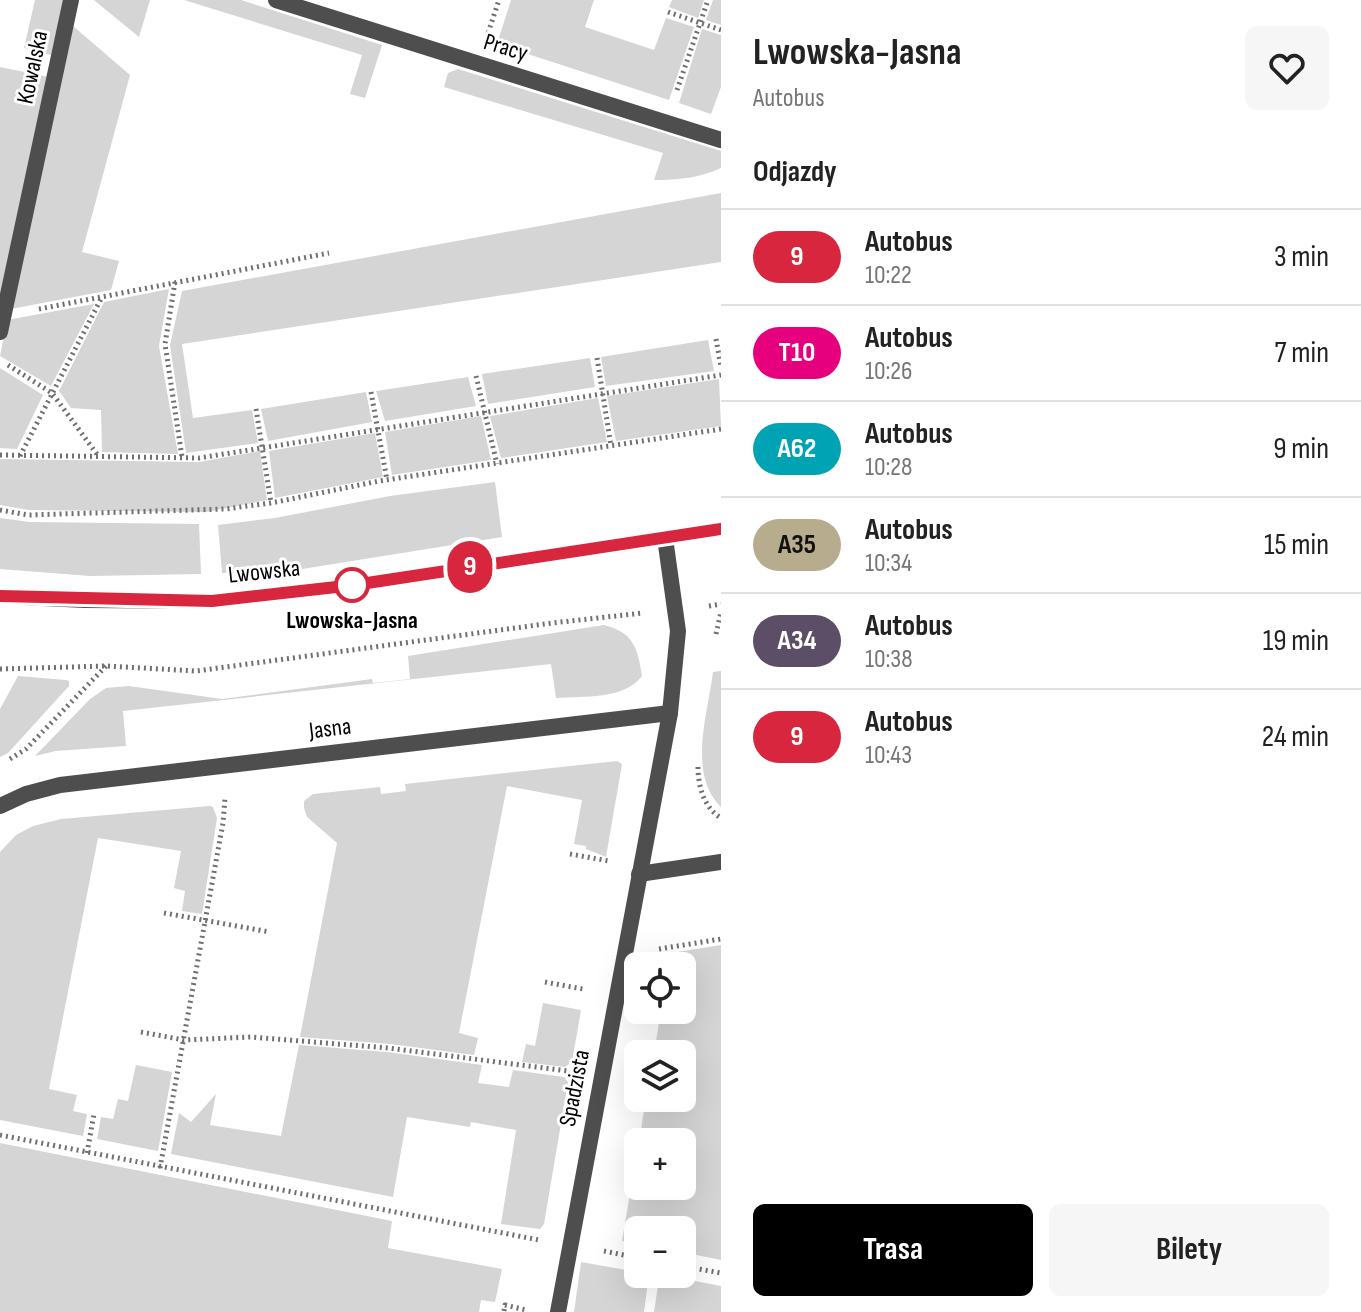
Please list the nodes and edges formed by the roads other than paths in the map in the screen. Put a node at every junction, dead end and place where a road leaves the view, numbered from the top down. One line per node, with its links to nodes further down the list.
1 (71, 0): 4 (street, Kowalska)
2 (276, 0): 3 (street, Pracy)
3 (721, 140)
4 (0, 332)
5 (721, 529): 6 (street, Lwowska)
6 (665, 538): 7 (street, Lwowska); 8 (street, Spadzista)
7 (0, 596)
8 (670, 713): 9 (street, Jasna); 11 (street, Spadzista)
9 (0, 806)
10 (721, 862): 11 (street)
11 (639, 874): 12 (street, Spadzista)
12 (558, 1312)

